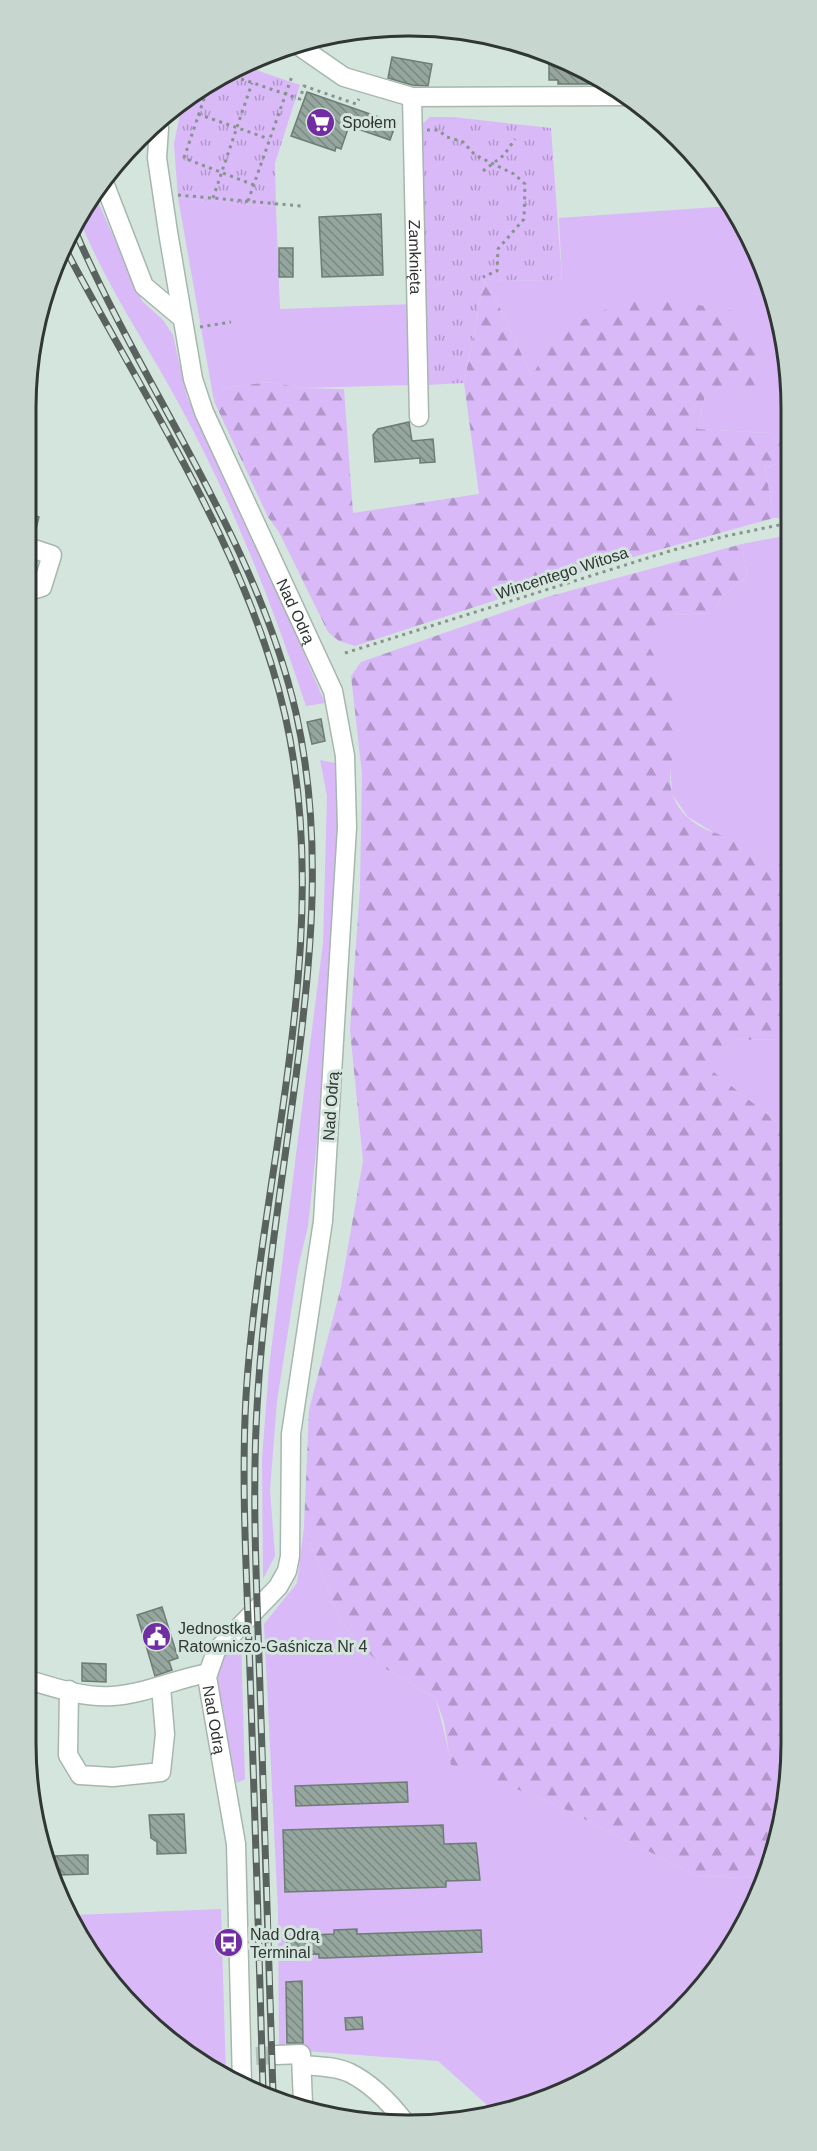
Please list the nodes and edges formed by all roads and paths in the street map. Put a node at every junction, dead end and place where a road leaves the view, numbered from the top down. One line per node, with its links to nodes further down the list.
1 (306, 51): 5 (street)
2 (292, 76): 6 (path)
3 (238, 78): 4 (path)
4 (252, 82): 6 (path); 11 (path)
5 (368, 86): 6 (path); 8 (street)
6 (286, 94): 14 (path)
7 (611, 96): 8 (street)
8 (412, 97): 13 (street, Zamknięta)
9 (204, 98): 10 (path)
10 (198, 114): 11 (path); 17 (path)
11 (237, 128): 14 (path); 20 (path)
12 (158, 133): 29 (street, Nad Odrą)
13 (413, 133): 18 (path); 30 (street, Zamknięta)
14 (269, 140): 21 (path)
15 (515, 140): 18 (path)
16 (176, 154): 17 (path)
17 (184, 158): 20 (path)
18 (493, 164): 19 (path); 27 (path)
19 (483, 171)
20 (221, 172): 21 (path); 24 (path)
21 (254, 185): 25 (path)
22 (107, 190): 29 (street)
23 (173, 195): 24 (path)
24 (213, 198): 25 (path)
25 (248, 201): 26 (path)
26 (302, 206)
27 (483, 277)
28 (231, 322): 29 (path)
29 (188, 323): 35 (street, Nad Odrą)
30 (419, 417)
31 (781, 525): 34 (path, Wincentego Witosa)
32 (36, 550): 33 (street)
33 (36, 589)
34 (345, 653)
35 (207, 1673): 37 (street); 41 (street, Nad Odrą)
36 (36, 1682): 38 (street)
37 (160, 1688): 38 (street); 38 (street)
38 (69, 1690)
39 (277, 2055): 40 (street)
40 (302, 2065): 42 (street); 43 (street)
41 (244, 2077)
42 (303, 2099)
43 (399, 2115)

